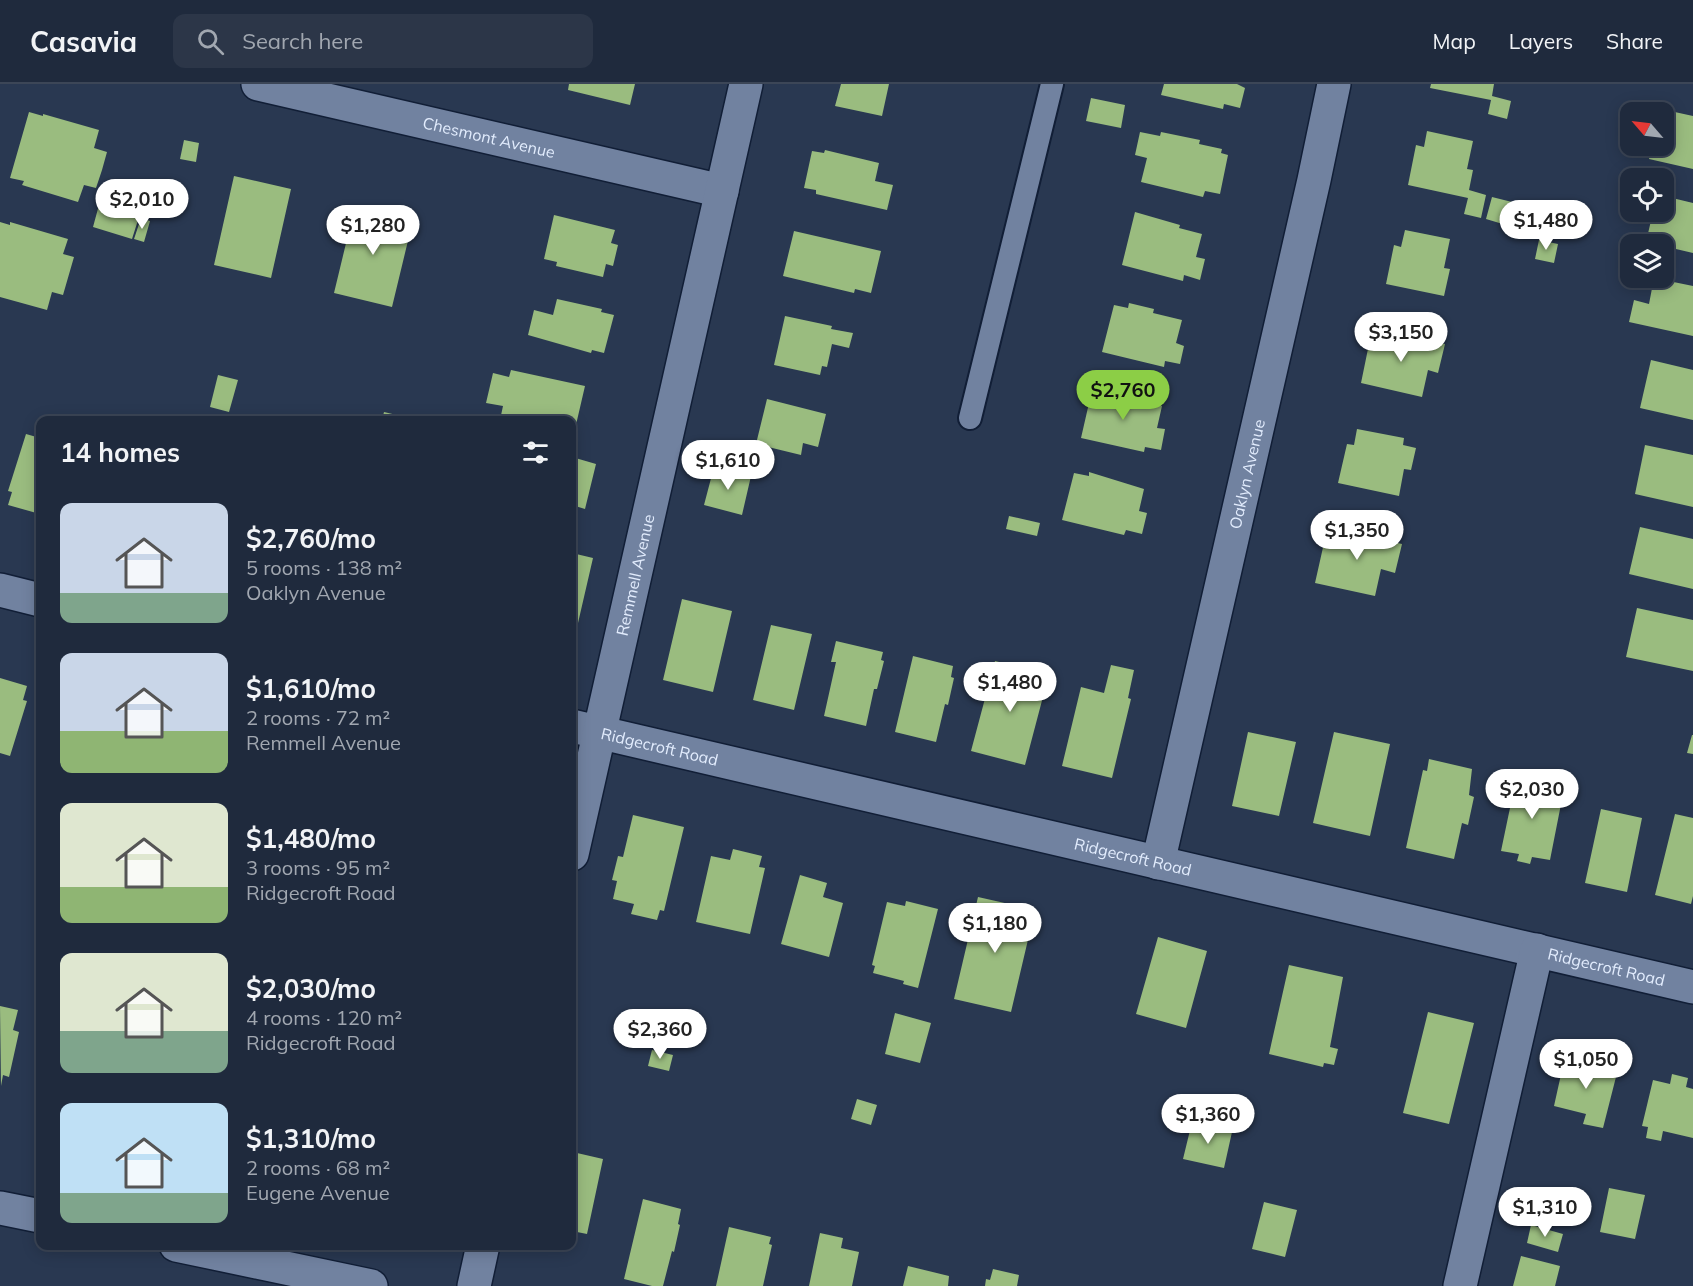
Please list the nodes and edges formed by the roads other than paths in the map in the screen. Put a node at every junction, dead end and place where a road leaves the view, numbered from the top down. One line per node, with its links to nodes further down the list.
1 (258, 84): 5 (street, Chesmont Avenue)
2 (746, 84): 5 (street, Remmell Avenue)
3 (1052, 84): 6 (lane)
4 (1334, 84): 11 (street, Oaklyn Avenue)
5 (722, 191): 9 (street, Remmell Avenue)
6 (970, 418)
7 (0, 590): 8 (street)
8 (36, 599)
9 (585, 730): 10 (street, Remmell Avenue); 11 (street, Ridgecroft Road)
10 (576, 816)
11 (1158, 863): 12 (street, Ridgecroft Road)
12 (1537, 950): 13 (street, Ridgecroft Road); 20 (street)
13 (1693, 987)
14 (0, 1208): 15 (street)
15 (36, 1215)
16 (200, 1250): 18 (street)
17 (482, 1250): 19 (street)
18 (371, 1286)
19 (474, 1286)
20 (1460, 1286)

